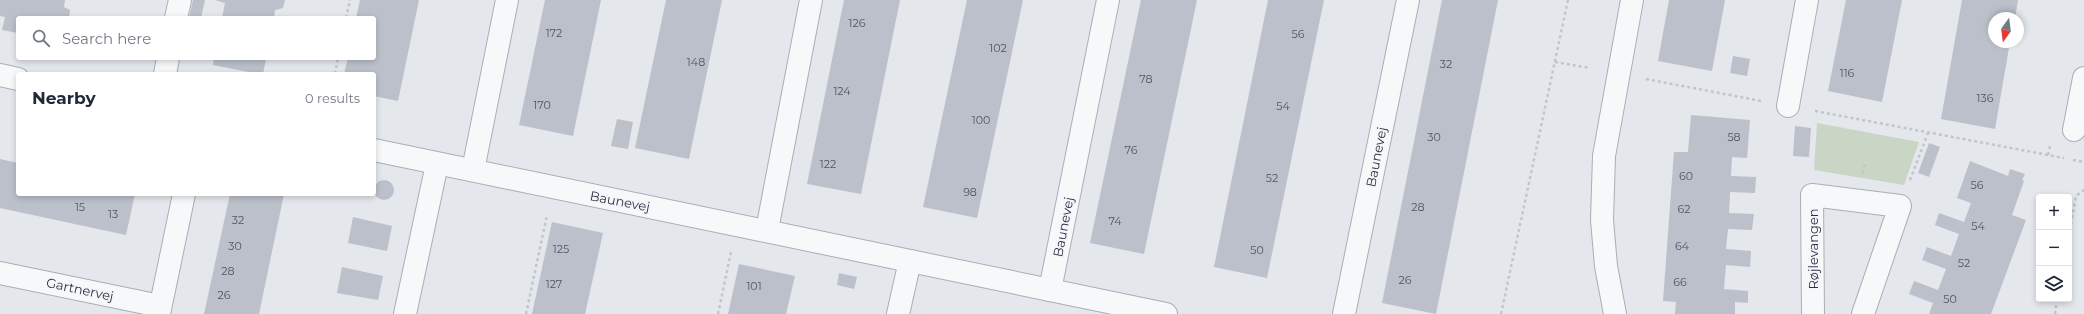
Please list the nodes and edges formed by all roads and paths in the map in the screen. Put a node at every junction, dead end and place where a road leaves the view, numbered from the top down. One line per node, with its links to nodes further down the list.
1 (180, 0): 10 (street)
2 (350, 0): 11 (path)
3 (507, 0): 27 (street)
4 (811, 0): 33 (street)
5 (1108, 0): 37 (street, Baunevej)
6 (1408, 0): 45 (street, Baunevej)
7 (1568, 0): 14 (path)
8 (1632, 0): 17 (street)
9 (1807, 0): 21 (street)
10 (176, 16)
11 (346, 16)
12 (168, 60): 15 (street)
13 (338, 60): 16 (path)
14 (1556, 62): 17 (path); 46 (path)
15 (165, 72)
16 (335, 72)
17 (1619, 74): 21 (path); 47 (street)
18 (0, 75): 20 (street)
19 (2084, 78): 22 (street)
20 (16, 79)
21 (1788, 106): 23 (path)
22 (2074, 130)
23 (1928, 133): 25 (path); 31 (path)
24 (376, 150): 26 (street, Baunevej)
25 (2084, 162)
26 (437, 164): 27 (street, Baunevej); 40 (street)
27 (473, 170): 28 (street, Baunevej)
28 (553, 187): 32 (street, Baunevej); 41 (path)
29 (2084, 190): 34 (path)
30 (184, 196): 39 (street, Gartnervej)
31 (1900, 206): 48 (street, Røjlevangen); 49 (street)
32 (737, 224): 33 (street, Baunevej); 42 (path)
33 (767, 230): 35 (street, Baunevej)
34 (2070, 230)
35 (910, 261): 37 (street, Baunevej); 43 (street)
36 (0, 273): 39 (street, Gartnervej)
37 (1050, 290): 44 (street, Baunevej)
38 (2057, 302): 50 (path)
39 (159, 310)
40 (405, 314)
41 (526, 314)
42 (718, 314)
43 (898, 314)
44 (1166, 314)
45 (1344, 314)
46 (1501, 314)
47 (1615, 314)
48 (1813, 314)
49 (1863, 314)
50 (2055, 314)

